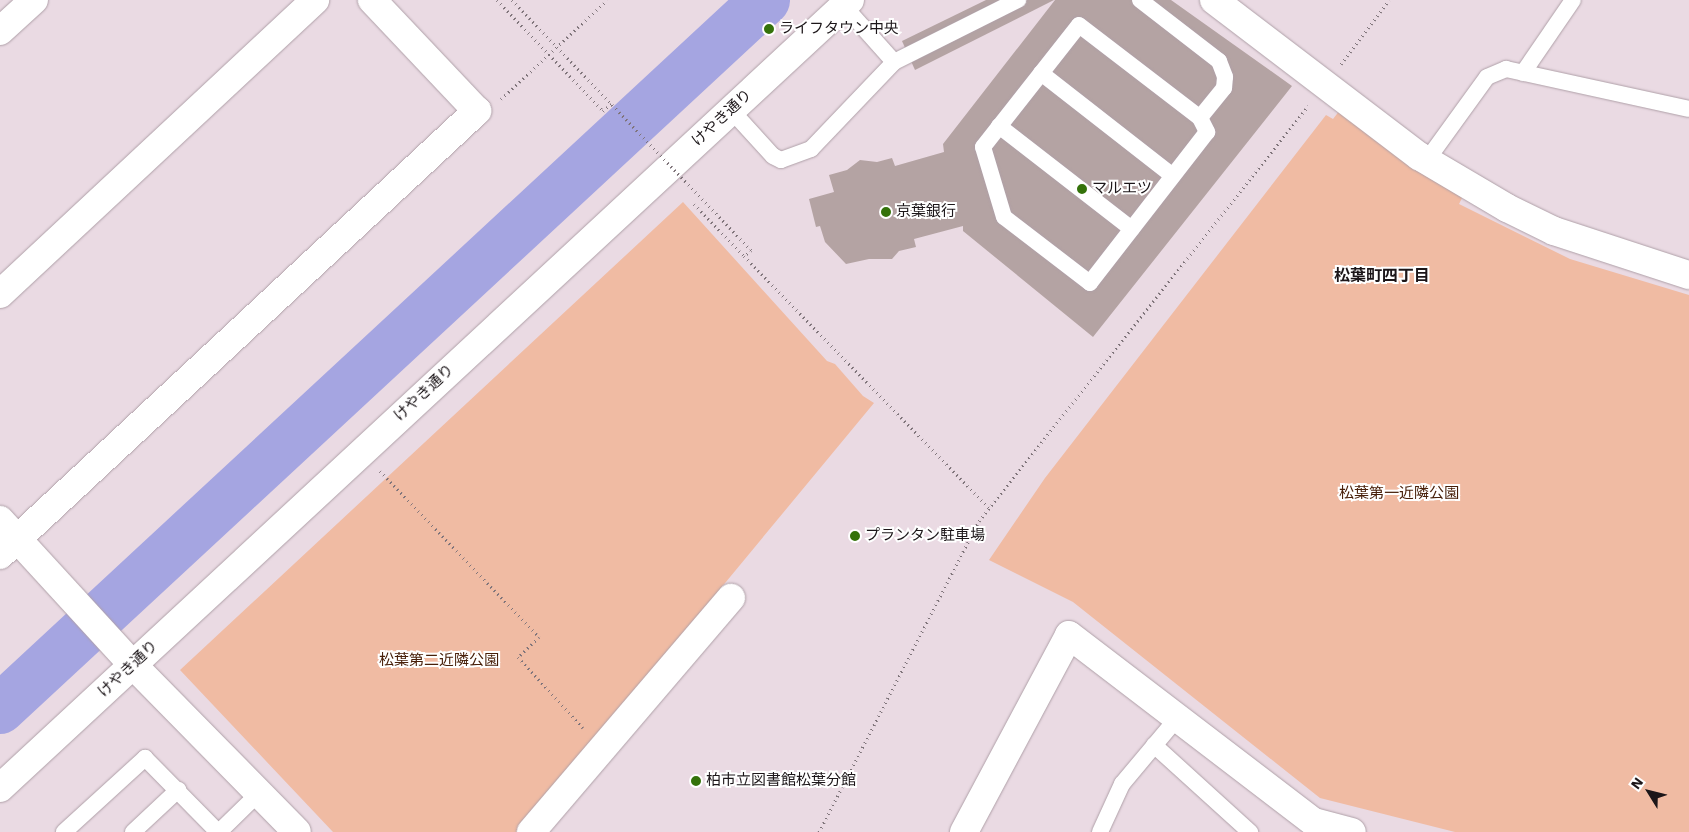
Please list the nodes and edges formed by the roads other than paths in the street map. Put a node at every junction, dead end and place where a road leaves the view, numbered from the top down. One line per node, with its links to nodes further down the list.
1 (34, 0): 9 (street)
2 (315, 0): 21 (street)
3 (372, 0): 22 (street)
4 (1018, 0): 10 (lane)
5 (1140, 0): 15 (lane)
6 (1214, 0): 17 (street)
7 (1573, 0): 12 (lane)
8 (847, 3): 10 (lane); 14 (street, けやき通り)
9 (0, 31)
10 (894, 62): 14 (lane)
11 (1041, 73): 15 (lane); 16 (lane); 18 (lane)
12 (1523, 73): 13 (lane); 17 (lane)
13 (1689, 109)
14 (731, 110): 24 (street, けやき通り)
15 (1200, 118): 18 (lane)
16 (999, 126): 19 (lane); 19 (lane)
17 (1427, 160): 20 (street)
18 (1173, 176): 19 (lane)
19 (1132, 229)
20 (1689, 275)
21 (0, 294)
22 (6, 538): 24 (street)
23 (731, 598): 34 (street)
24 (132, 664): 27 (street, けやき通り); 29 (street)
25 (1178, 717): 26 (lane); 35 (street); 38 (street)
26 (1154, 745): 36 (lane); 37 (lane)
27 (0, 788)
28 (178, 790): 30 (lane); 31 (lane); 32 (lane)
29 (259, 793): 32 (lane); 33 (street)
30 (64, 832)
31 (134, 832)
32 (218, 832)
33 (297, 832)
34 (531, 832)
35 (964, 832)
36 (1100, 832)
37 (1250, 832)
38 (1352, 832)

